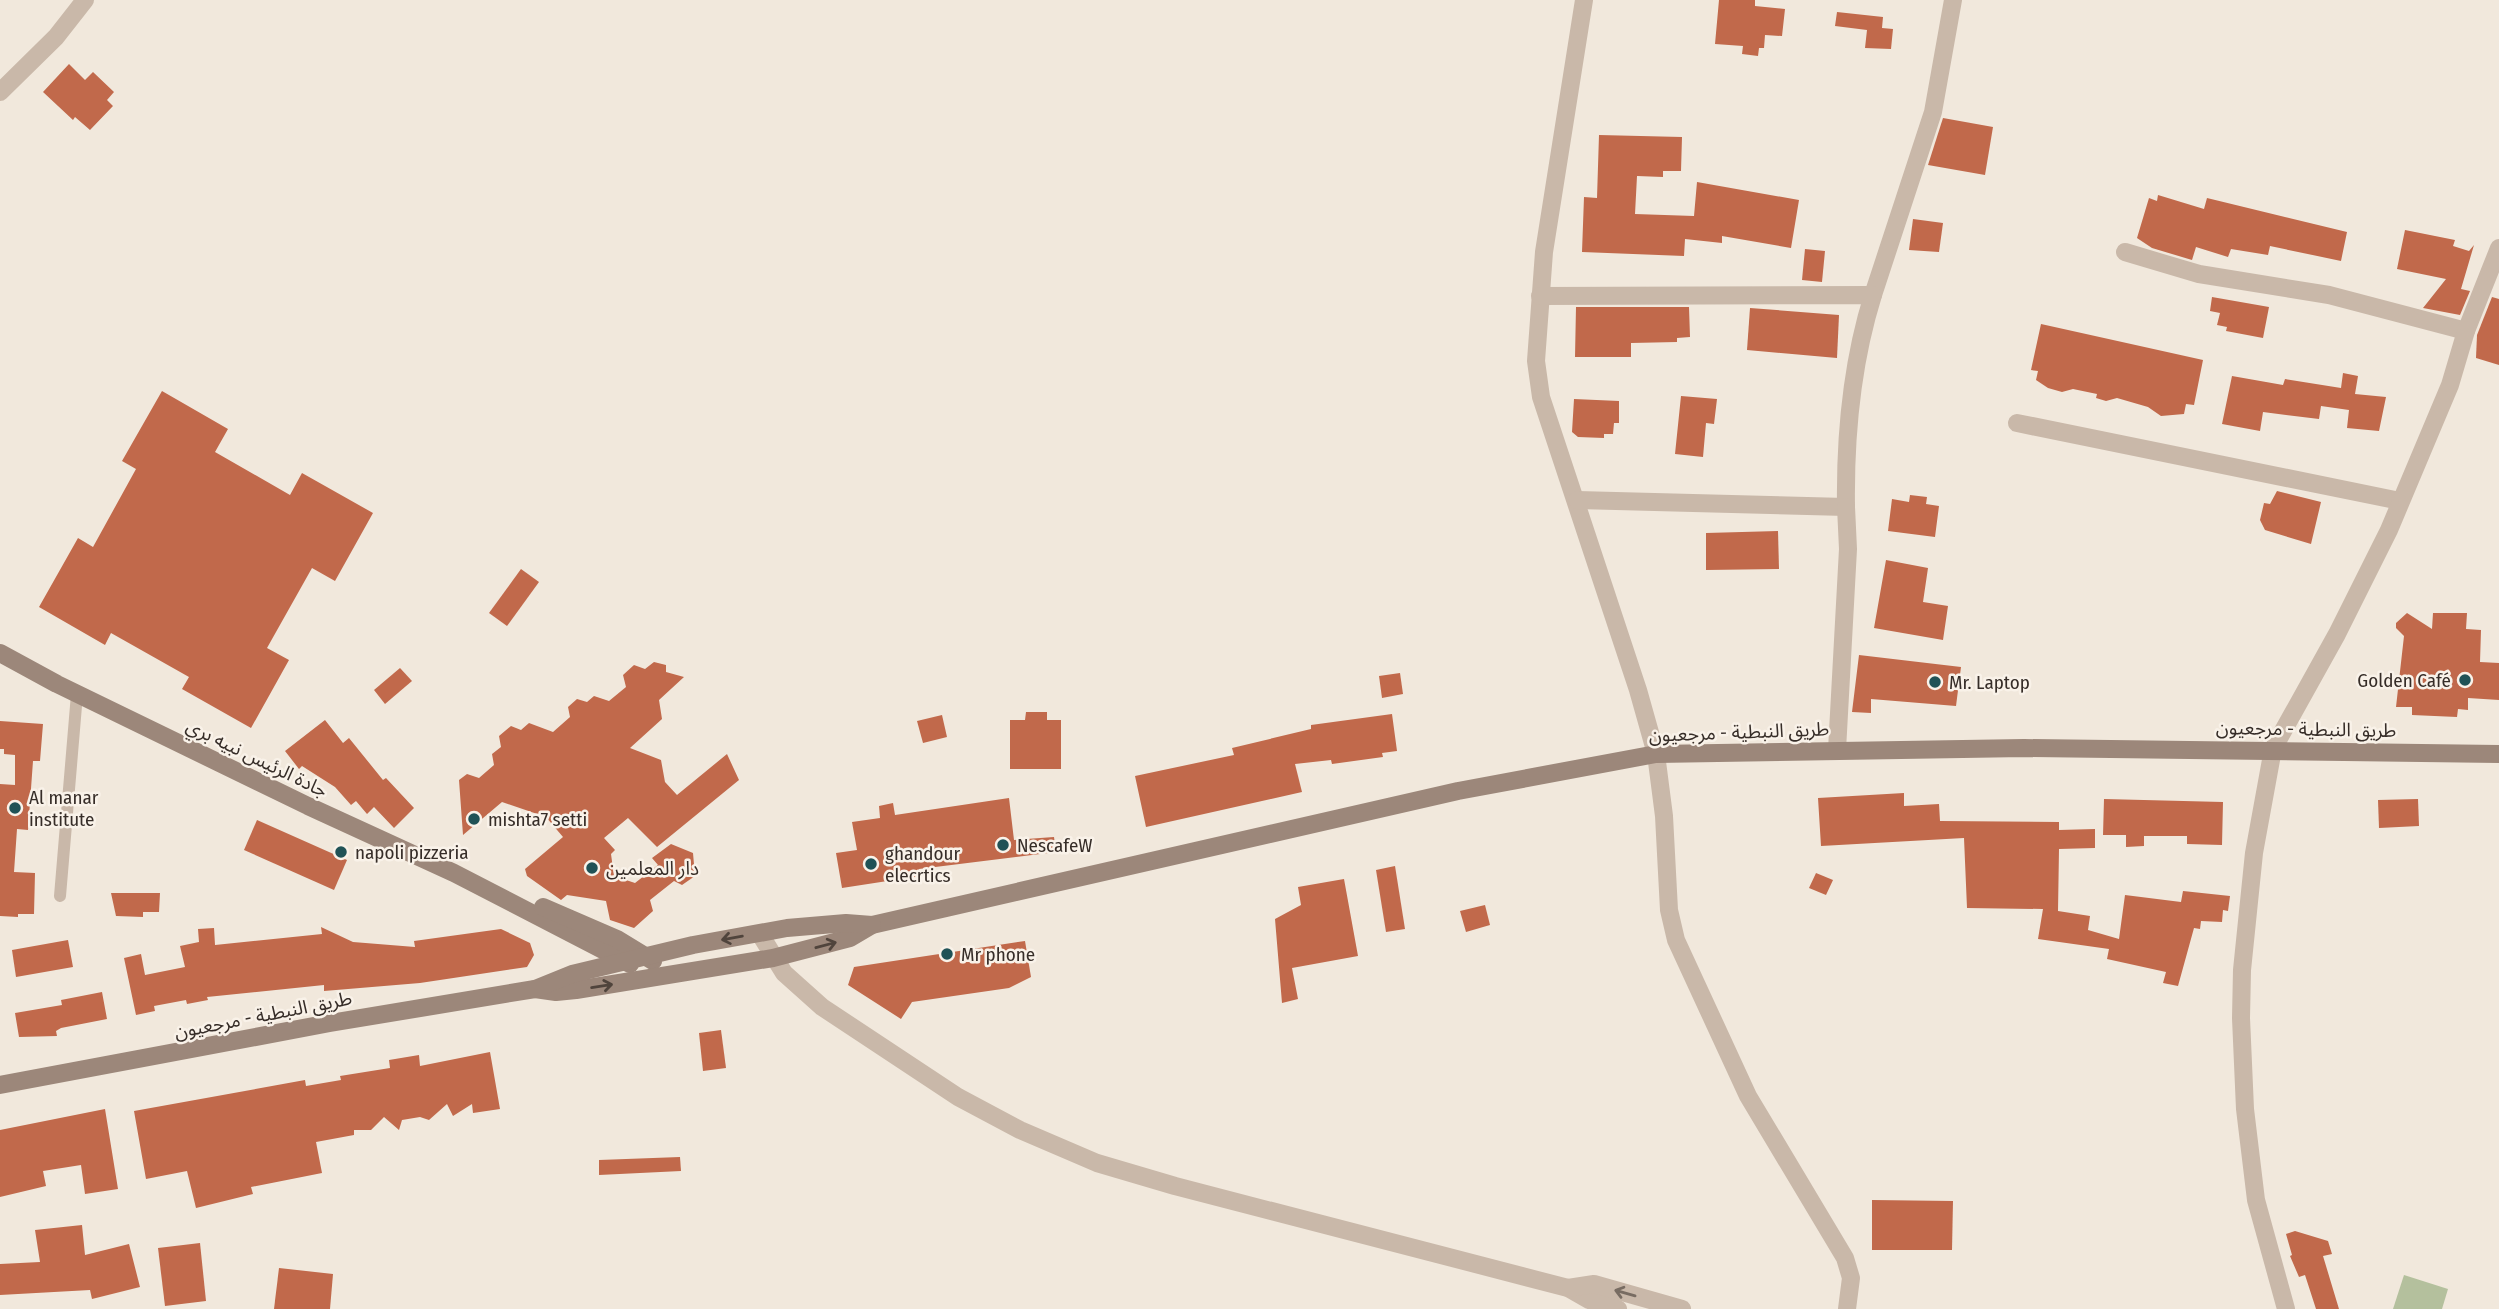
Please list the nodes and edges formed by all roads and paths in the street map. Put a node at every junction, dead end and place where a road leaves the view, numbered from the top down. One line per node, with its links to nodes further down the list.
1 (85, 0): 4 (street)
2 (1584, 0): 8 (street)
3 (1953, 0): 7 (street)
4 (0, 92)
5 (2499, 248): 9 (street)
6 (2124, 252): 9 (street)
7 (1873, 295): 8 (street); 13 (street)
8 (1540, 296): 11 (street)
9 (2466, 331): 12 (street)
10 (2017, 423): 12 (street)
11 (1577, 500): 13 (street); 18 (street)
12 (2400, 501): 16 (street)
13 (1846, 507): 17 (street)
14 (0, 653): 15 (main road, جادة الرئيس نبيه بري)
15 (77, 694): 20 (main road, جادة الرئيس نبيه بري); 21 (lane)
16 (2273, 749): 17 (main road, طريق النبطية - مرجعيون); 19 (main road, طريق النبطية - مرجعيون); 35 (street)
17 (1837, 750): 18 (main road, طريق النبطية - مرجعيون)
18 (1656, 754): 22 (main road, طريق النبطية - مرجعيون); 34 (street)
19 (2499, 754)
20 (499, 895): 24 (main road, جادة الرئيس نبيه بري); 26 (main road, جادة الرئيس نبيه بري)
21 (60, 896)
22 (872, 925): 23 (main road, طريق النبطية - مرجعيون); 25 (main road, طريق النبطية - مرجعيون, one-way to 22)
23 (760, 933): 24 (main road, طريق النبطية - مرجعيون, one-way to 24); 25 (street)
24 (647, 957): 26 (main road, طريق النبطية - مرجعيون); 27 (main road, جادة الرئيس نبيه بري)
25 (773, 958): 27 (main road, طريق النبطية - مرجعيون); 31 (street)
26 (627, 962): 28 (main road, جادة الرئيس نبيه بري); 29 (main road, طريق النبطية - مرجعيون)
27 (671, 976): 28 (main road, طريق النبطية - مرجعيون)
28 (650, 979): 29 (main road, طريق النبطية - مرجعيون, one-way to 28)
29 (535, 989): 30 (main road, طريق النبطية - مرجعيون)
30 (0, 1084)
31 (1591, 1298): 32 (street); 33 (street, one-way to 31)
32 (1618, 1309)
33 (1682, 1309)
34 (1847, 1309)
35 (2286, 1309)

